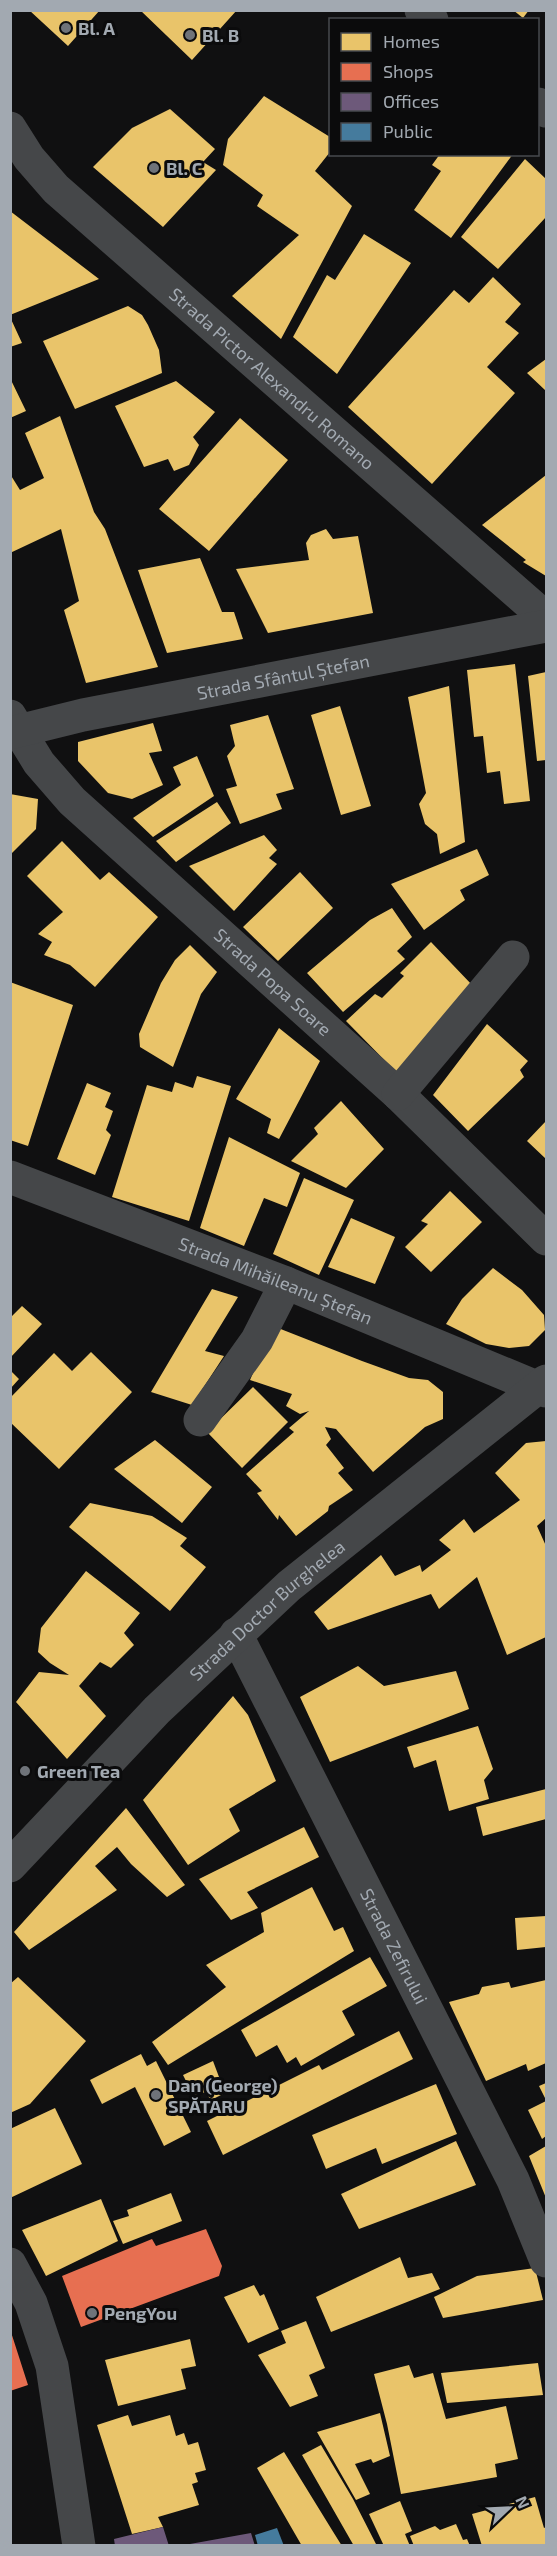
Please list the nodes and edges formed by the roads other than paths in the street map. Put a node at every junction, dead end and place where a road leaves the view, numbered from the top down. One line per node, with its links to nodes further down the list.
1 (10, 128): 2 (street, Strada Pictor Alexandru Romano)
2 (546, 618)
3 (546, 626): 4 (street, Strada Sfântul Ștefan)
4 (13, 727): 6 (street, Strada Popa Soare)
5 (513, 957): 6 (street)
6 (398, 1094): 8 (street, Strada Popa Soare)
7 (10, 1177): 9 (street, Strada Mihăileanu Ștefan)
8 (546, 1239)
9 (286, 1283): 10 (street, Strada Mihăileanu Ștefan); 11 (street)
10 (544, 1386): 12 (street, Strada Doctor Burghelea)
11 (200, 1420)
12 (236, 1634): 13 (street, Strada Doctor Burghelea); 14 (street, Strada Zefirului)
13 (10, 1866)
14 (546, 2261)
15 (10, 2264): 16 (street)
16 (79, 2546)

